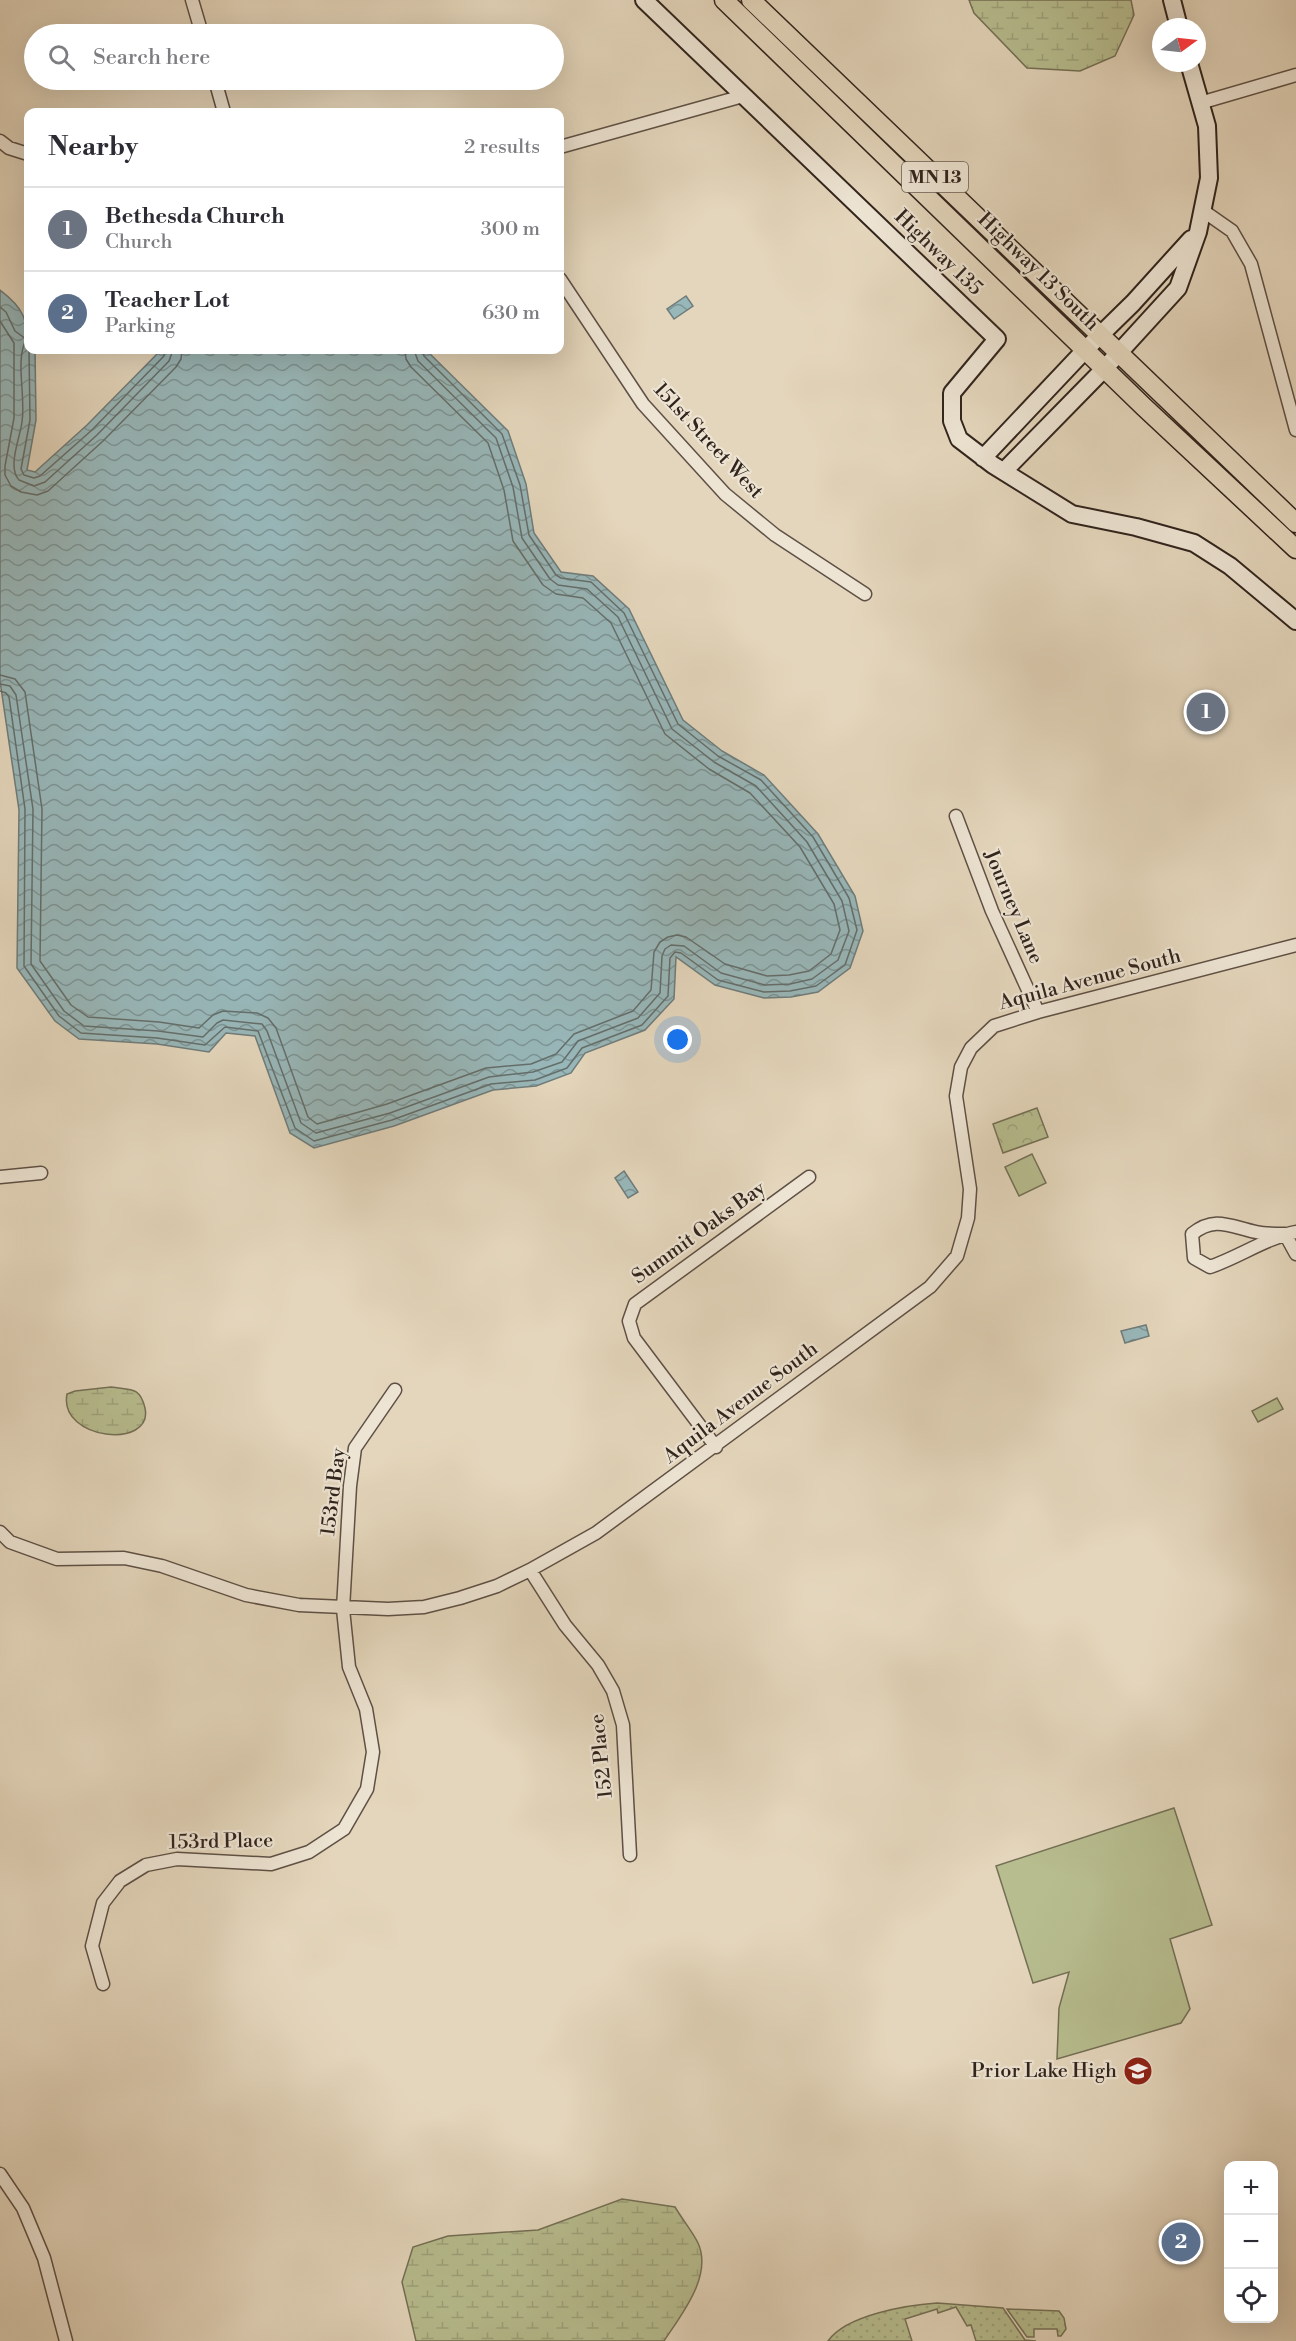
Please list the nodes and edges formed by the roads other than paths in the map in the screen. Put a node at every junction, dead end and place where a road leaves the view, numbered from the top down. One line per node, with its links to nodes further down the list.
1 (192, 0): 7 (street)
2 (645, 0): 11 (street)
3 (724, 0): 21 (main road, Highway 13 South / MN 13)
4 (751, 0): 20 (main road, Highway 13 South / MN 13)
5 (1172, 0): 6 (street)
6 (1177, 18)
7 (199, 24)
8 (1191, 72): 12 (street)
9 (1296, 75): 12 (street)
10 (218, 90): 13 (street)
11 (743, 96): 15 (street); 25 (street, Highway 135)
12 (1200, 103): 17 (street)
13 (223, 108)
14 (0, 141): 16 (street)
15 (564, 146)
16 (24, 153)
17 (1202, 210): 18 (street); 24 (street)
18 (1198, 232): 20 (street); 22 (street)
19 (564, 285): 29 (street, 151st Street West)
20 (1100, 334): 21 (street); 22 (main road, Highway 13 South / MN 13)
21 (1085, 350): 23 (main road, Highway 13 South / MN 13); 25 (street)
22 (1119, 352): 23 (street); 27 (main road, Highway 13 South / MN 13)
23 (1104, 369): 26 (street); 28 (main road, Highway 13 South / MN 13)
24 (1296, 430)
25 (983, 458): 26 (street, Highway 135)
26 (1004, 471): 30 (street, Highway 135)
27 (1296, 523)
28 (1296, 549)
29 (865, 594)
30 (1296, 621)
31 (956, 816): 33 (street, Journey Lane)
32 (1296, 945): 33 (street, Aquila Avenue South)
33 (1038, 1012): 40 (street, Aquila Avenue South)
34 (41, 1173): 35 (street)
35 (0, 1177)
36 (809, 1177): 40 (street, Summit Oaks Bay)
37 (1291, 1233): 37 (street); 38 (street)
38 (1296, 1254)
39 (394, 1390): 43 (street, 153rd Bay)
40 (716, 1447): 42 (street, Aquila Avenue South)
41 (0, 1532): 43 (street, Aquila Avenue South)
42 (530, 1570): 43 (street, Aquila Avenue South); 44 (street, 152 Place)
43 (343, 1609): 45 (street, 153rd Place)
44 (630, 1855)
45 (103, 1984)
46 (0, 2174): 47 (street)
47 (66, 2341)

